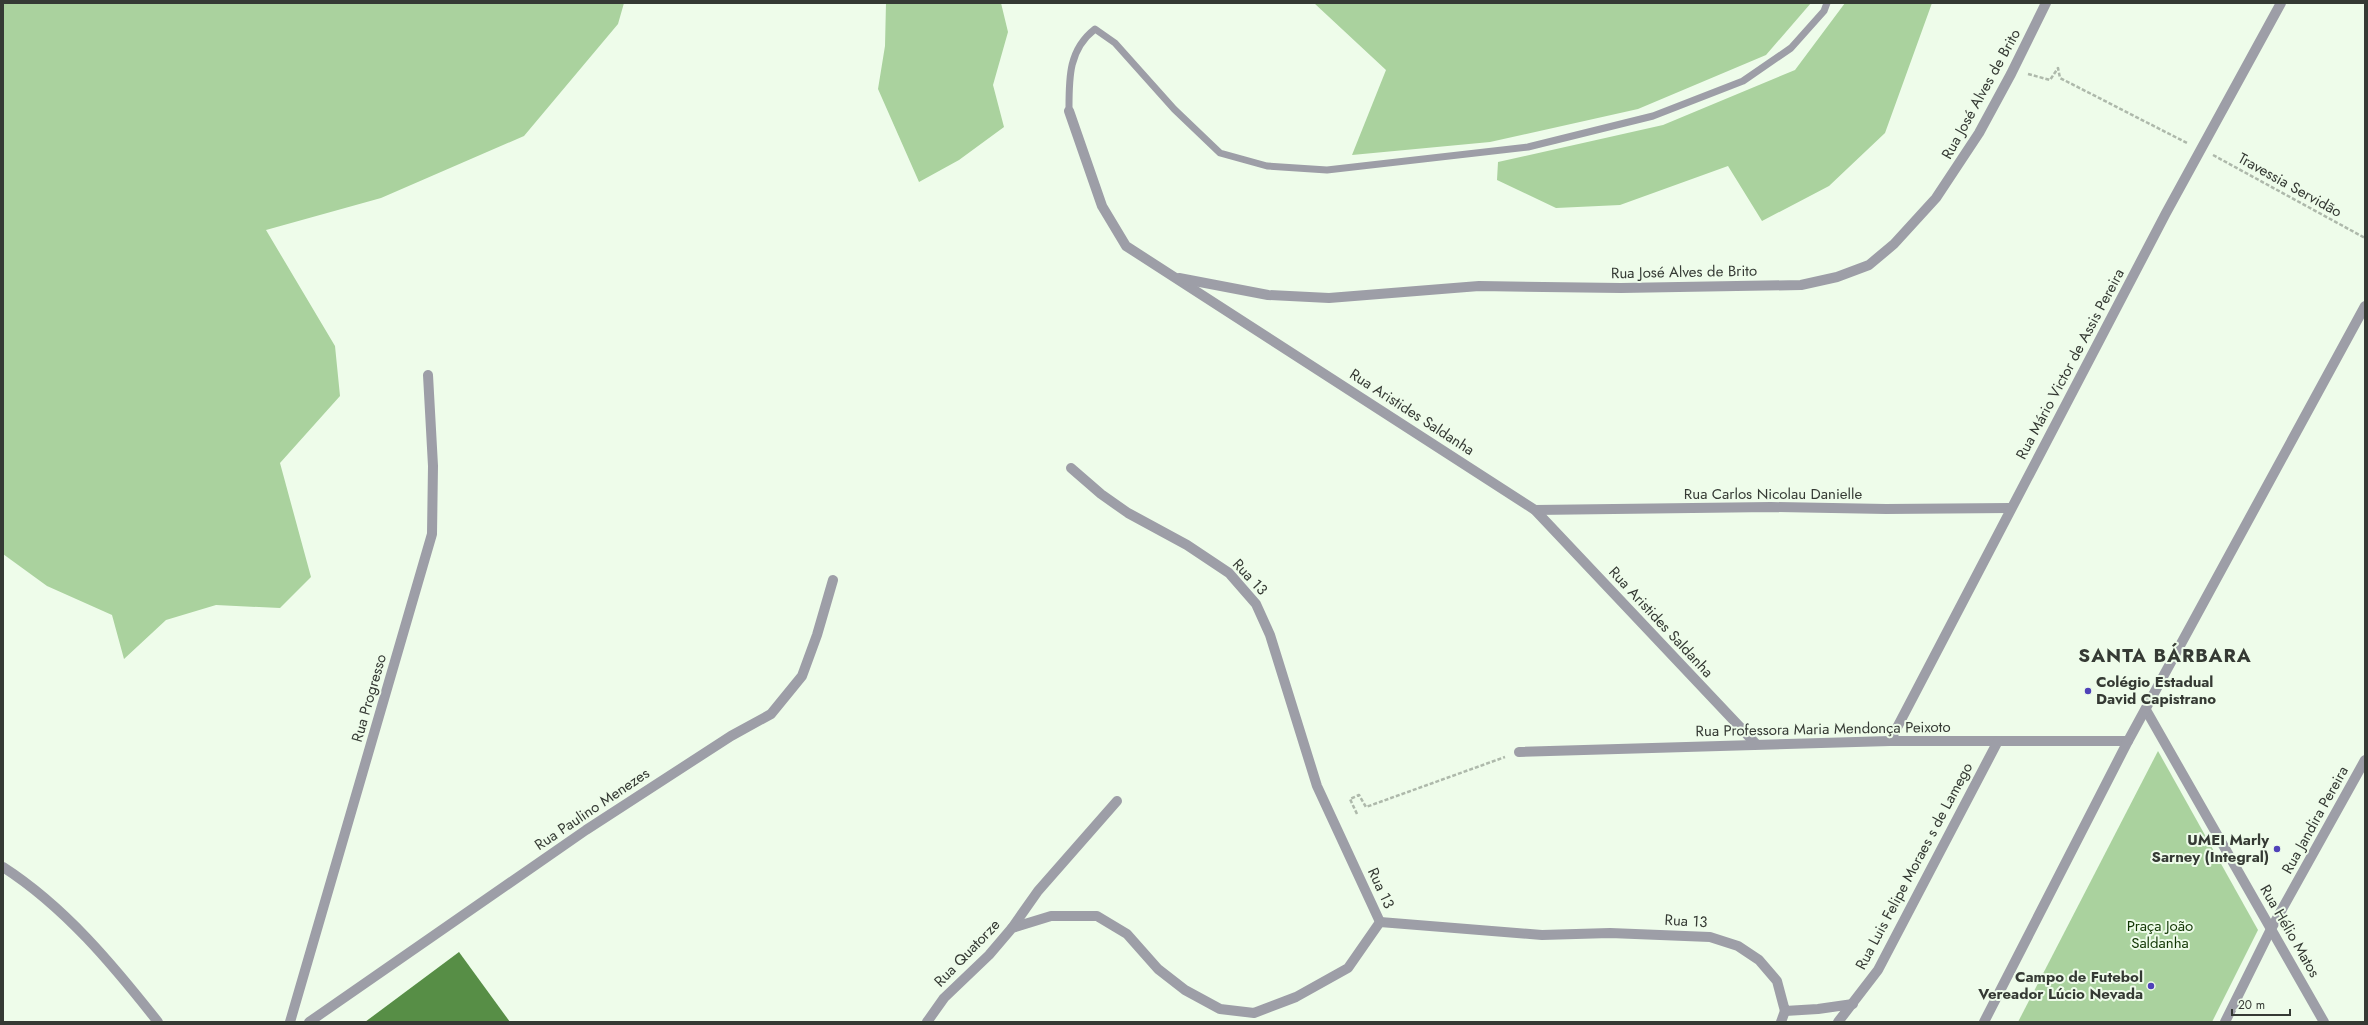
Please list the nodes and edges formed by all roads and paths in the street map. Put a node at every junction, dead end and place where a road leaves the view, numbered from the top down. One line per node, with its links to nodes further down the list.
1 (1827, 3): 5 (lane)
2 (2046, 3): 9 (street, Rua José Alves de Brito)
3 (2281, 3): 13 (street, Rua Mário Victor de Assis Pereira)
4 (2028, 74): 6 (path)
5 (1070, 111): 9 (street, Rua Aristides Saldanha)
6 (2187, 143)
7 (2211, 160): 8 (path, Travessia Servidão)
8 (2365, 238)
9 (1179, 278): 14 (street, Rua Aristides Saldanha)
10 (2365, 306): 16 (street)
11 (428, 375): 32 (street, Rua Progresso)
12 (1071, 468): 26 (street, Rua 13)
13 (2010, 508): 14 (street, Rua Carlos Nicolau Danielle); 18 (street, Rua Mário Victor de Assis Pereira)
14 (1535, 510): 20 (street, Rua Aristides Saldanha)
15 (833, 580): 33 (street, Rua Paulino Menezes)
16 (2146, 710): 19 (street); 28 (street, Rua Hélio Matos)
17 (1998, 740): 18 (street, Rua Professora Maria Mendonça Peixoto); 19 (street, Rua Professora Maria Mendonça Peixoto); 29 (street, Rua Luis Felipe Moraes s de Lamego)
18 (1890, 741): 20 (street, Rua Professora Maria Mendonça Peixoto)
19 (2128, 741): 37 (street)
20 (1756, 744): 21 (street, Rua Professora Maria Mendonça Peixoto)
21 (1519, 752): 24 (path)
22 (2365, 760): 28 (street, Rua Jandira Pereira)
23 (1117, 801): 27 (street)
24 (1357, 814)
25 (3, 867): 31 (street)
26 (1380, 922): 27 (street, Rua Quatorze); 30 (street, Rua 13)
27 (1012, 928): 34 (street, Rua Quatorze)
28 (2272, 929): 38 (street, Rua Jandira Pereira); 39 (street, Rua Hélio Matos)
29 (1854, 1004): 30 (street); 36 (street, Rua Luis Felipe Moraes s de Lamego)
30 (1785, 1011): 35 (street)
31 (158, 1022)
32 (290, 1022)
33 (309, 1022)
34 (927, 1022)
35 (1781, 1022)
36 (1838, 1022)
37 (1984, 1022)
38 (2225, 1022)
39 (2324, 1022)

